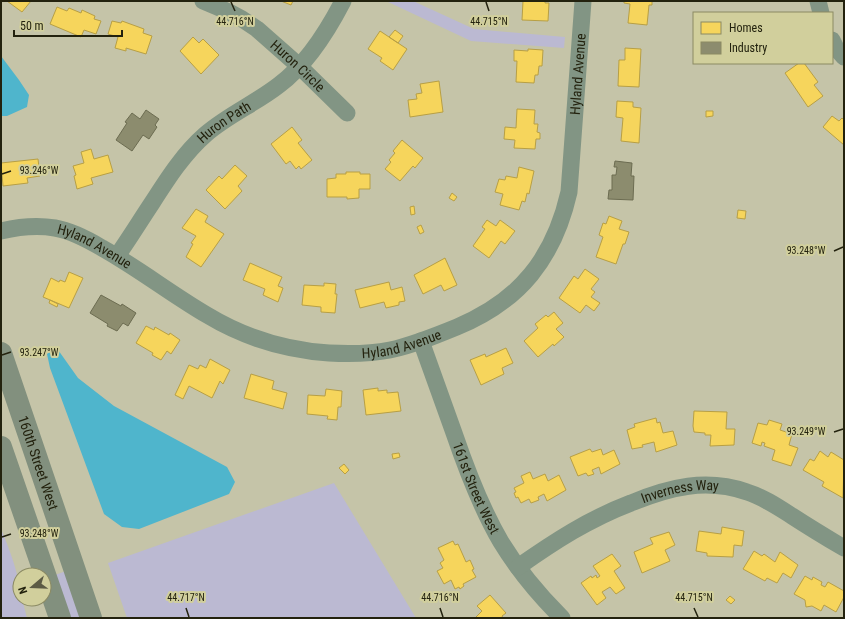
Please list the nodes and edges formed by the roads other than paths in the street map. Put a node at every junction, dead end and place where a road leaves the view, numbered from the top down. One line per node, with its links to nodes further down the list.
1 (203, 1): 8 (street, Huron Circle)
2 (343, 1): 8 (street, Huron Path)
3 (583, 1): 12 (street, Hyland Avenue)
4 (818, 1): 5 (street)
5 (821, 12)
6 (833, 42): 7 (street)
7 (844, 57)
8 (299, 66): 9 (street, Huron Circle); 11 (street, Huron Path)
9 (347, 113)
10 (1, 231): 11 (street, Hyland Avenue)
11 (117, 256): 12 (street, Hyland Avenue)
12 (421, 341): 16 (street, 161st Street West)
13 (1, 352): 18 (main road, 160th Street West)
14 (1, 447): 17 (main road)
15 (844, 548): 16 (street, Inverness Way)
16 (518, 567): 19 (street, 161st Street West)
17 (60, 618)
18 (92, 618)
19 (562, 618)

